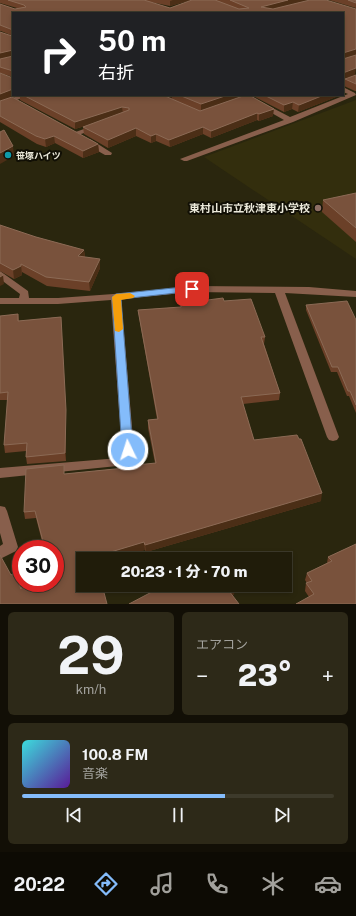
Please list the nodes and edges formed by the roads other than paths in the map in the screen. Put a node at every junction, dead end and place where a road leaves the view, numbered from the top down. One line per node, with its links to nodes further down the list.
1 (356, 78): 2 (street)
2 (344, 83)
3 (344, 90): 7 (street)
4 (25, 96): 6 (street)
5 (244, 98): 7 (street)
6 (0, 105)
7 (290, 120): 10 (street)
8 (103, 124): 9 (street)
9 (108, 153)
10 (184, 159)
11 (0, 274): 16 (street)
12 (279, 290): 13 (street); 14 (street); 17 (street)
13 (356, 294)
14 (116, 297): 16 (street); 18 (street)
15 (0, 301): 16 (street)
16 (24, 301)
17 (333, 437)
18 (0, 473)
19 (0, 511): 20 (street)
20 (0, 553)

